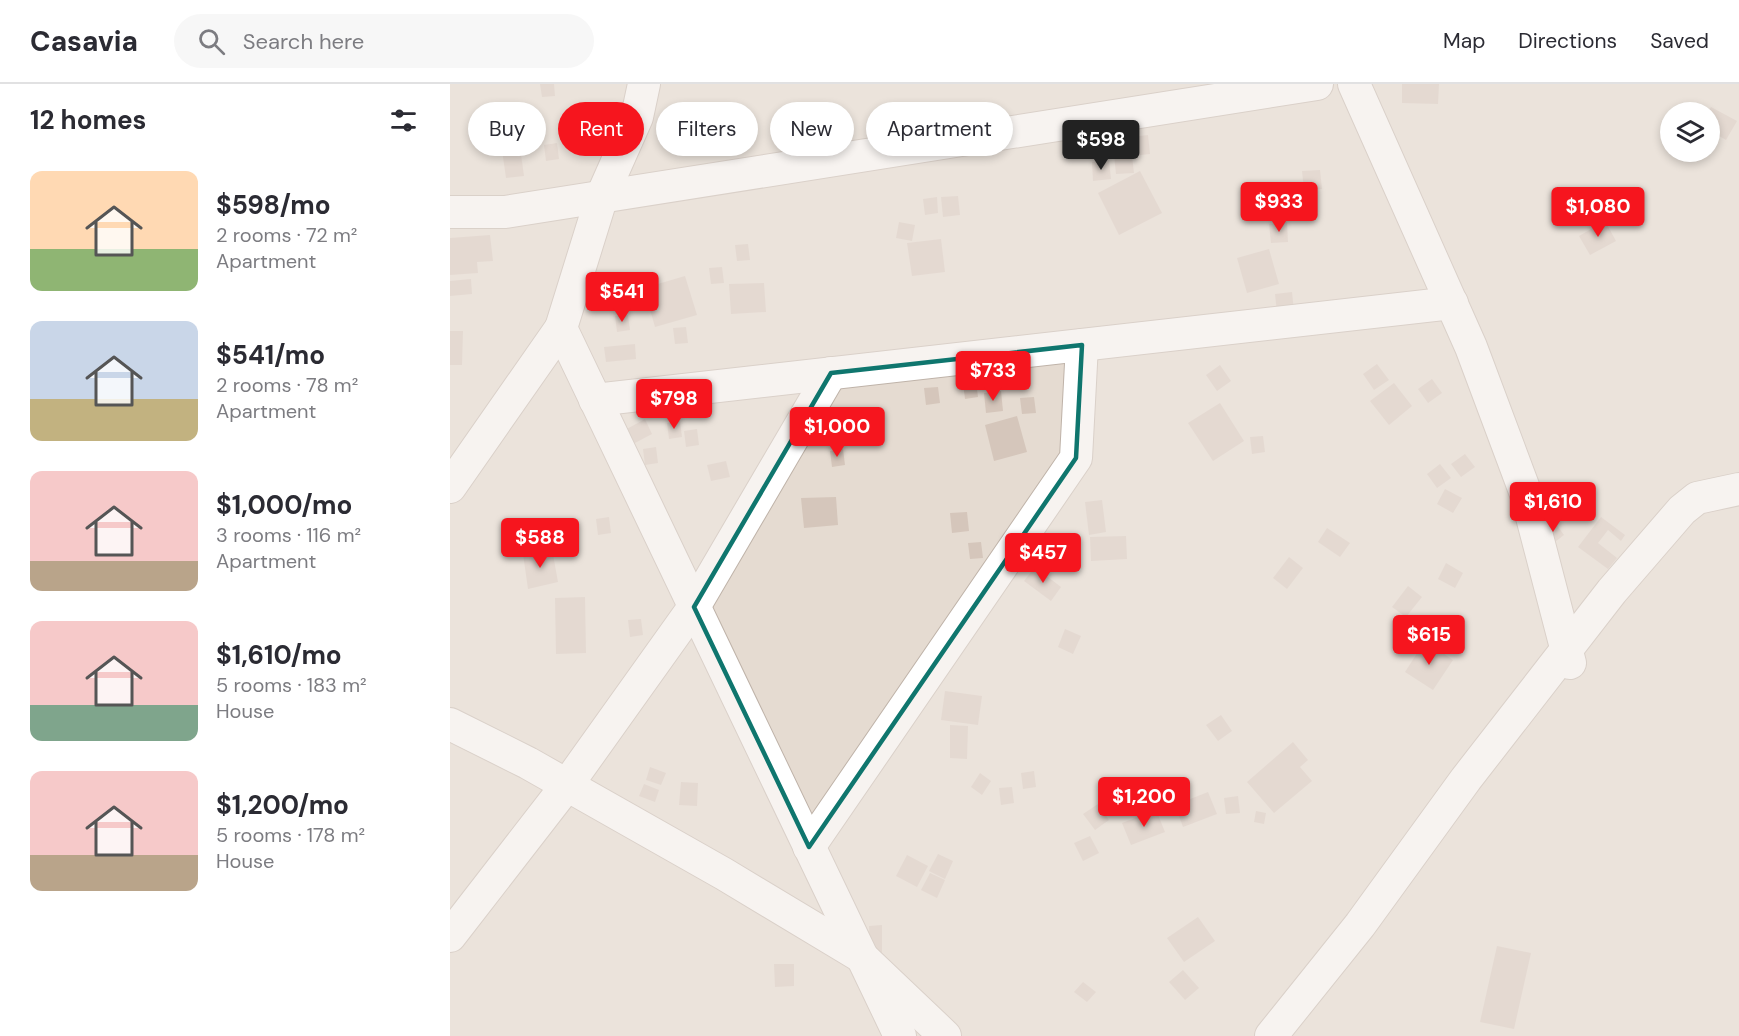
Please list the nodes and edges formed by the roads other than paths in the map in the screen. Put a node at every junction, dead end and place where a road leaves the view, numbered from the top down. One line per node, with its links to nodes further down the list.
1 (644, 84): 4 (street)
2 (1317, 84): 4 (street)
3 (1354, 84): 6 (street)
4 (602, 196): 5 (street); 7 (street)
5 (450, 212)
6 (1452, 303): 8 (street); 14 (street)
7 (561, 328): 10 (street); 11 (street)
8 (1082, 345): 9 (street); 17 (street)
9 (831, 374): 10 (street); 13 (street)
10 (595, 400): 13 (street)
11 (450, 487)
12 (1739, 489): 14 (street)
13 (694, 607): 16 (street); 17 (street)
14 (1568, 657): 22 (street)
15 (450, 724): 16 (street)
16 (567, 785): 18 (street); 19 (street)
17 (809, 847): 19 (street)
18 (450, 936)
19 (862, 957): 20 (street); 21 (street)
20 (900, 1036)
21 (945, 1036)
22 (1271, 1036)

